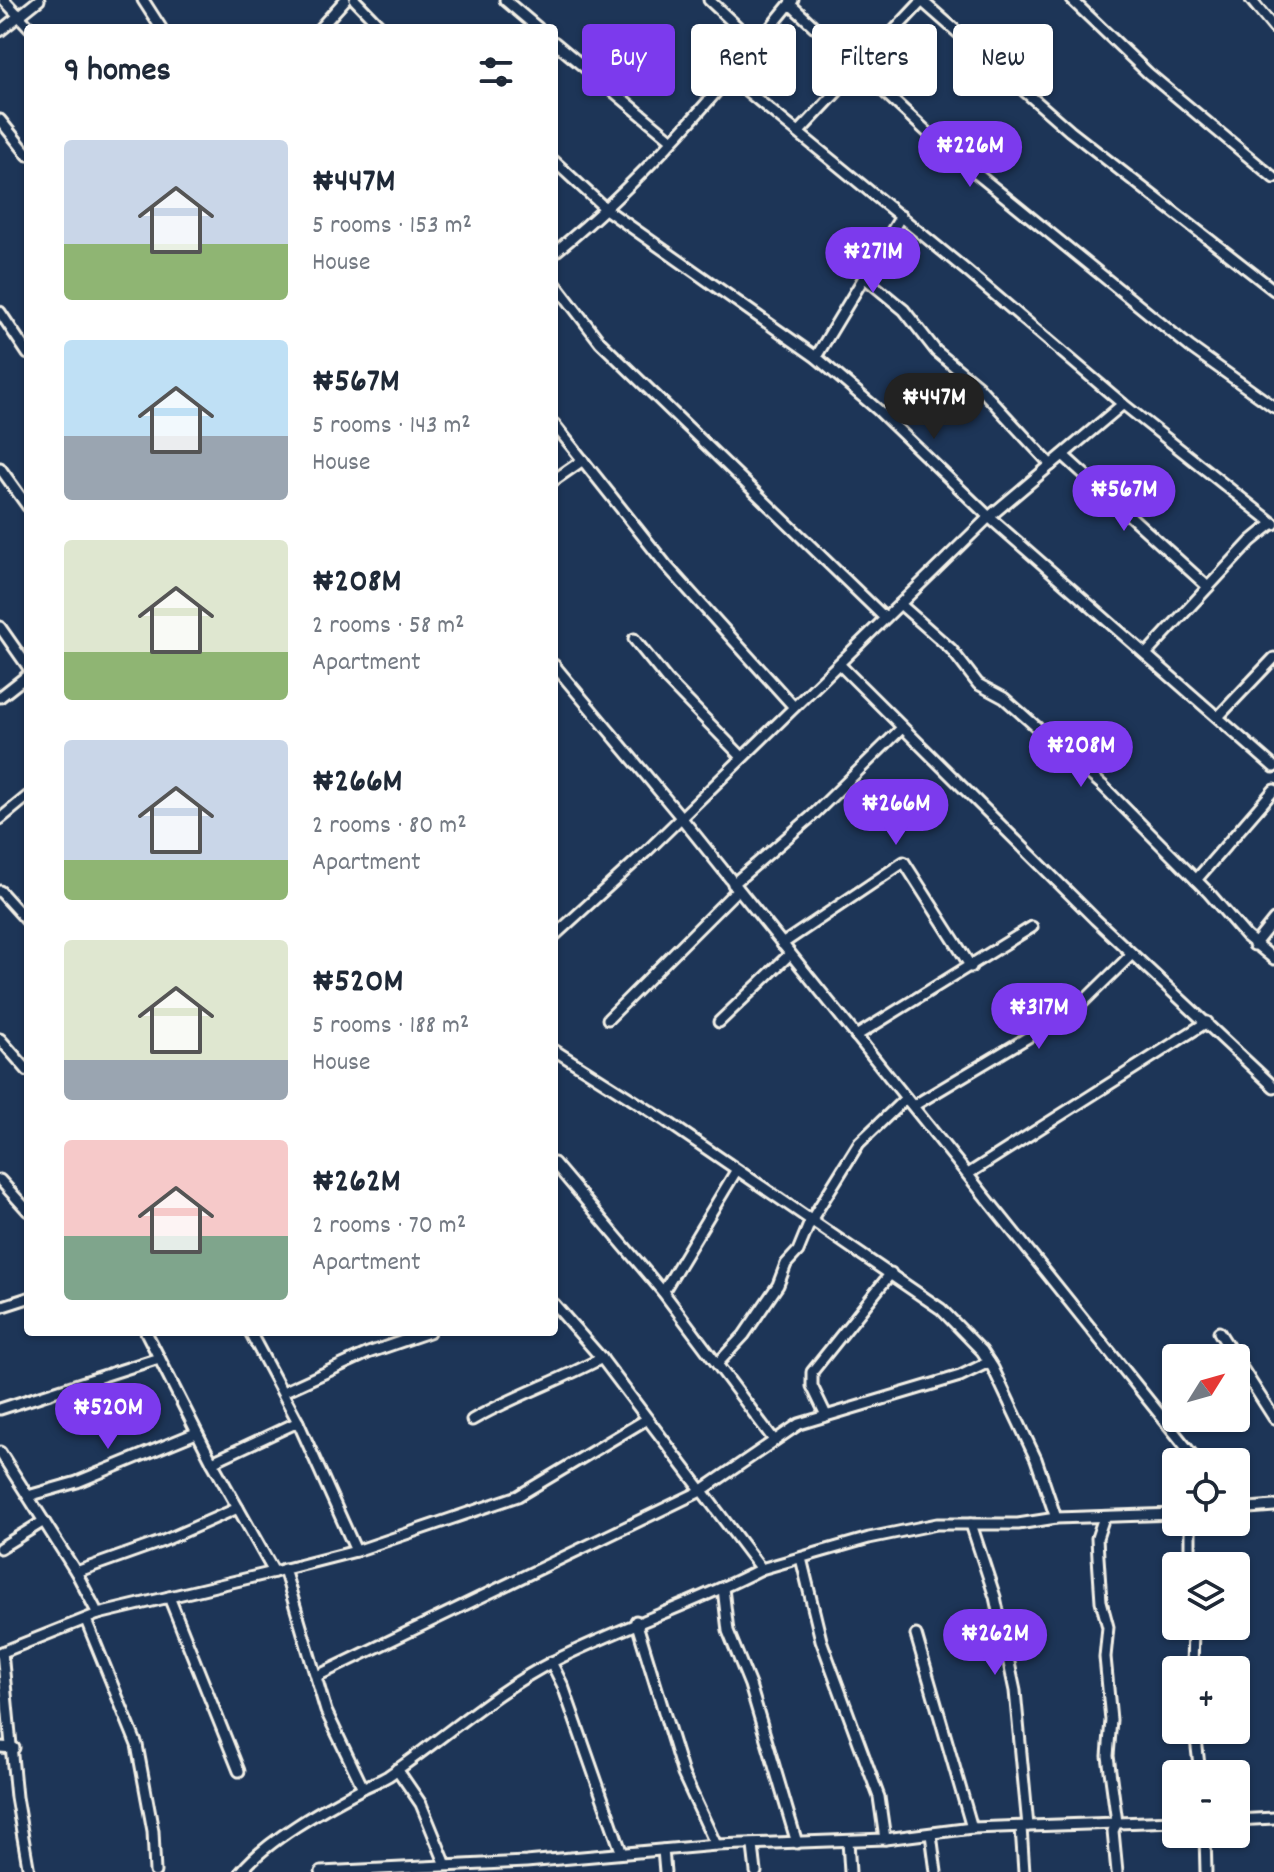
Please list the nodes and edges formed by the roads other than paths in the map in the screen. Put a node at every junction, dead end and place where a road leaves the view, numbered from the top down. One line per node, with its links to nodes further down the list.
1 (4, 0): 12 (street)
2 (39, 0): 12 (street)
3 (143, 0): 14 (street)
4 (345, 0): 15 (street)
5 (355, 0): 16 (street)
6 (709, 0): 18 (street)
7 (1072, 0): 34 (street)
8 (1251, 0): 22 (street)
9 (922, 1): 21 (street); 40 (street)
10 (510, 2): 17 (street)
11 (791, 2): 19 (street); 20 (street)
12 (19, 15): 13 (street); 23 (street)
13 (27, 24)
14 (158, 24)
15 (324, 24)
16 (378, 24)
17 (534, 24)
18 (735, 24)
19 (774, 24)
20 (813, 24)
21 (899, 24)
22 (1273, 25)
23 (0, 31)
24 (558, 45): 31 (street)
25 (713, 96): 31 (street)
26 (754, 96): 30 (street)
27 (831, 96): 30 (street)
28 (889, 96): 45 (street)
29 (0, 120): 32 (street)
30 (799, 132): 36 (street)
31 (672, 140): 35 (street)
32 (24, 150)
33 (558, 165): 35 (street)
34 (1274, 178)
35 (607, 210): 37 (street); 43 (street)
36 (901, 216): 38 (street); 44 (street)
37 (558, 250)
38 (864, 277): 43 (street); 49 (street)
39 (558, 287): 57 (street)
40 (1274, 290)
41 (0, 312): 42 (street)
42 (24, 348)
43 (816, 357): 53 (street)
44 (1123, 404): 47 (street); 54 (street)
45 (1274, 407)
46 (558, 429): 48 (street)
47 (1063, 455): 49 (street); 55 (street)
48 (583, 460): 51 (street); 67 (street)
49 (1051, 465): 53 (street)
50 (0, 468): 52 (street)
51 (558, 477)
52 (24, 501)
53 (989, 517): 56 (street); 60 (street)
54 (1274, 524): 55 (street)
55 (1208, 587): 60 (street)
56 (900, 604): 57 (street); 76 (street)
57 (885, 618): 63 (street)
58 (0, 627): 62 (street)
59 (634, 639): 70 (street)
60 (1146, 654): 68 (street)
61 (1274, 658): 68 (street)
62 (24, 661)
63 (839, 664): 67 (street); 69 (street)
64 (558, 670): 74 (street)
65 (24, 678): 66 (street)
66 (0, 697)
67 (794, 707): 70 (street)
68 (1218, 717): 71 (street)
69 (902, 728): 77 (street); 86 (street)
70 (742, 757): 74 (street)
71 (1274, 767)
72 (1274, 790): 76 (street)
73 (24, 799): 75 (street)
74 (680, 816): 77 (street); 82 (street)
75 (0, 819)
76 (1196, 880): 84 (street)
77 (736, 887): 83 (street); 89 (street)
78 (0, 891): 79 (street)
79 (24, 918)
80 (1274, 920): 84 (street)
81 (1032, 927): 88 (street)
82 (558, 932)
83 (782, 944): 85 (street); 88 (street)
84 (1254, 945): 87 (street)
85 (790, 954): 90 (street); 92 (street)
86 (1132, 954): 91 (street); 97 (street)
87 (1274, 959)
88 (971, 967): 92 (street)
89 (608, 1019)
90 (719, 1022)
91 (1207, 1022): 96 (street); 100 (street)
92 (856, 1036): 97 (street)
93 (0, 1039): 95 (street)
94 (558, 1053): 99 (street)
95 (24, 1066)
96 (1274, 1087)
97 (909, 1102): 100 (street); 103 (street)
98 (558, 1168): 105 (street)
99 (736, 1171): 103 (street); 105 (street)
100 (968, 1174): 126 (street)
101 (0, 1180): 102 (street)
102 (24, 1207)
103 (810, 1222): 104 (street); 116 (street)
104 (891, 1273): 115 (street); 119 (street)
105 (663, 1292): 116 (street)
106 (24, 1299): 107 (street)
107 (0, 1307)
108 (558, 1308): 114 (street)
109 (1219, 1332): 120 (street)
110 (148, 1336): 113 (street)
111 (252, 1336): 117 (street)
112 (417, 1336): 117 (street)
113 (159, 1358): 118 (street); 124 (street)
114 (602, 1358): 121 (street); 122 (street)
115 (989, 1362): 119 (street); 137 (street)
116 (718, 1363): 125 (street)
117 (283, 1392): 123 (street)
118 (0, 1409)
119 (825, 1413): 125 (street)
120 (1274, 1418)
121 (647, 1419): 129 (street); 141 (street)
122 (472, 1420)
123 (298, 1422): 128 (street); 141 (street)
124 (196, 1433): 128 (street); 130 (street)
125 (774, 1440): 129 (street)
126 (1187, 1448)
127 (0, 1452): 130 (street)
128 (212, 1462): 132 (street)
129 (701, 1491): 143 (street); 154 (street)
130 (28, 1496): 138 (street)
131 (1274, 1506): 133 (street); 134 (street)
132 (238, 1508): 144 (street); 145 (street)
133 (1250, 1508)
134 (1274, 1514)
135 (1162, 1515): 136 (street)
136 (1104, 1517): 137 (street); 163 (street)
137 (1056, 1518): 139 (street)
138 (44, 1521): 140 (street); 145 (street)
139 (971, 1524): 142 (street); 164 (street)
140 (0, 1548)
141 (356, 1551): 144 (street)
142 (801, 1558): 143 (street); 167 (street)
143 (761, 1569): 146 (street)
144 (279, 1571): 147 (street); 154 (street)
145 (76, 1572): 148 (street)
146 (723, 1588): 150 (street); 169 (street)
147 (169, 1597): 148 (street); 158 (street)
148 (98, 1614): 149 (street)
149 (86, 1620): 152 (street); 179 (street)
150 (636, 1621): 153 (street); 170 (street)
151 (916, 1635): 165 (street)
152 (1, 1653): 156 (street)
153 (551, 1662): 157 (street); 174 (street)
154 (317, 1676): 159 (street)
155 (0, 1747): 156 (street)
156 (14, 1748): 178 (street)
157 (397, 1769): 159 (street); 176 (street)
158 (239, 1771)
159 (363, 1788): 180 (street)
160 (1274, 1818): 161 (street)
161 (1250, 1819)
162 (1162, 1821): 163 (street)
163 (1117, 1822): 164 (street); 188 (street)
164 (1024, 1827): 165 (street); 187 (street)
165 (972, 1828): 166 (street)
166 (931, 1834): 167 (street); 186 (street)
167 (885, 1839): 168 (street)
168 (848, 1841): 169 (street); 185 (street)
169 (797, 1843): 171 (street)
170 (716, 1845): 171 (street); 173 (street)
171 (753, 1846): 184 (street)
172 (1205, 1848): 189 (street)
173 (663, 1850): 174 (street); 183 (street)
174 (621, 1851): 175 (street)
175 (574, 1858): 177 (street); 182 (street)
176 (446, 1865): 177 (street); 181 (street)
177 (524, 1867)
178 (29, 1872)
179 (155, 1872)
180 (241, 1872)
181 (321, 1872)
182 (575, 1872)
183 (665, 1872)
184 (756, 1872)
185 (850, 1872)
186 (936, 1872)
187 (1024, 1872)
188 (1117, 1872)
189 (1206, 1872)

